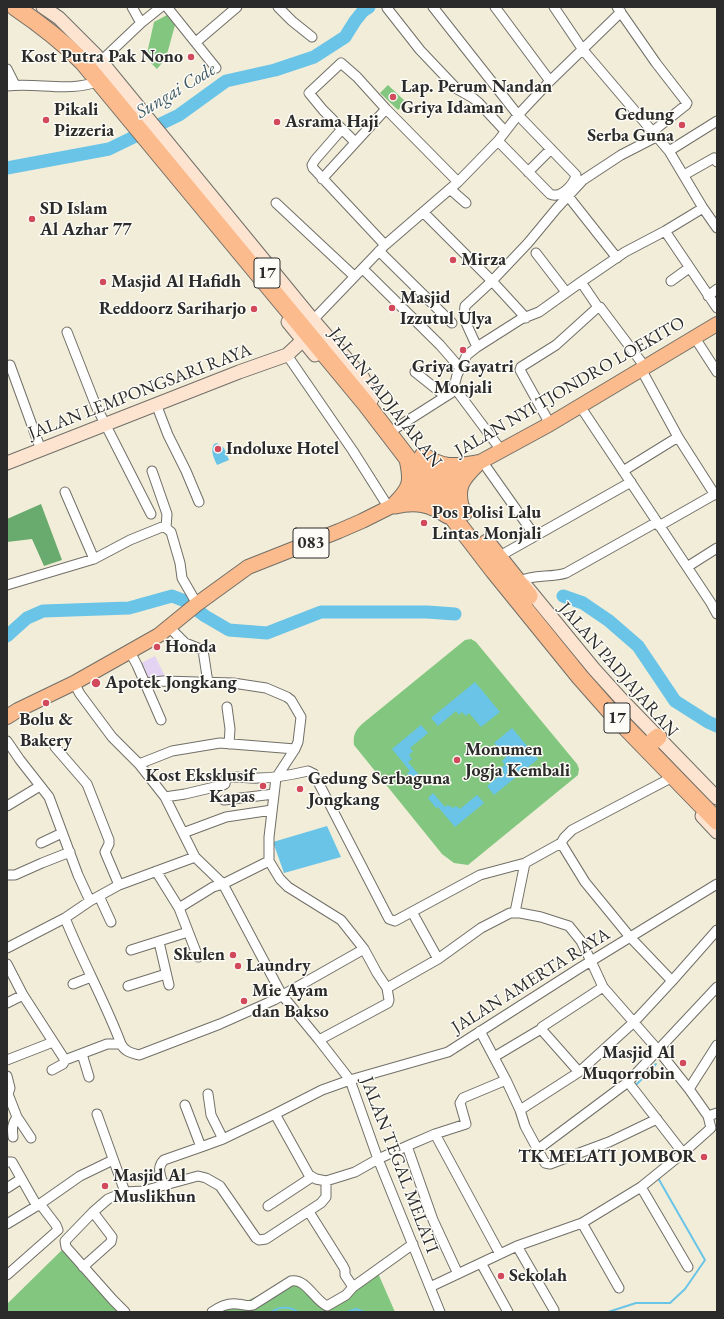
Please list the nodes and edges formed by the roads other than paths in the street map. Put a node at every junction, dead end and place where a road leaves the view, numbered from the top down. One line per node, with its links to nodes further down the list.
1 (15, 7): 23 (highway, JALAN PADJAJARAN / 17)
2 (25, 7): 28 (highway, JALAN PADJAJARAN / 17)
3 (161, 7): 15 (street)
4 (167, 7): 17 (street)
5 (237, 7): 17 (street)
6 (278, 7): 16 (street)
7 (433, 7): 26 (street)
8 (495, 7): 22 (street)
9 (554, 7): 18 (street)
10 (7, 8): 23 (street)
11 (46, 8): 19 (street)
12 (387, 8): 30 (street)
13 (134, 9): 15 (street)
14 (619, 10): 18 (street); 31 (street)
15 (142, 23): 19 (street)
16 (312, 37)
17 (196, 42): 20 (street)
18 (583, 50): 22 (street); 31 (street)
19 (102, 61): 28 (street)
20 (216, 68)
21 (7, 70): 24 (street)
22 (550, 81): 26 (street)
23 (97, 82): 24 (street); 28 (highway, JALAN PADJAJARAN / 17)
24 (11, 85)
25 (386, 110): 29 (street); 33 (street); 41 (street)
26 (518, 115): 30 (street); 34 (street)
27 (717, 121): 36 (street)
28 (141, 125): 35 (highway, JALAN PADJAJARAN / 17)
29 (342, 129): 33 (street); 40 (street)
30 (506, 131): 32 (street)
31 (654, 134): 36 (street); 43 (street)
32 (498, 141): 38 (street); 41 (street)
33 (355, 142): 40 (street)
34 (551, 149): 38 (street); 38 (street)
35 (164, 150): 65 (street); 70 (street); 80 (highway, JALAN PADJAJARAN / 17)
36 (669, 151): 39 (street)
37 (716, 158): 39 (street)
38 (528, 172)
39 (684, 175): 46 (street)
40 (322, 179): 50 (street)
41 (455, 180): 42 (street)
42 (450, 189): 45 (street); 47 (street)
43 (568, 196): 52 (street); 56 (street)
44 (276, 203): 55 (street)
45 (466, 203)
46 (703, 208): 48 (street); 49 (street)
47 (423, 212): 50 (street); 56 (street)
48 (717, 228)
49 (665, 231): 52 (street); 53 (street)
50 (382, 246): 54 (street); 66 (street)
51 (536, 253): 60 (street)
52 (617, 258): 58 (street)
53 (689, 268): 57 (street); 61 (street)
54 (362, 269): 55 (street); 74 (street)
55 (354, 276): 65 (street)
56 (492, 281): 64 (street); 71 (street)
57 (671, 281)
58 (581, 282): 60 (street); 62 (street)
59 (717, 289): 61 (street)
60 (566, 292): 64 (street)
61 (708, 296): 63 (street)
62 (598, 307): 75 (street); 83 (street)
63 (717, 308)
64 (526, 318): 71 (street)
65 (313, 320): 80 (street)
66 (452, 323)
67 (717, 324): 69 (main road, JALAN NYI TJONDRO LOEKITO)
68 (66, 332): 84 (street)
69 (695, 338): 75 (main road, JALAN NYI TJONDRO LOEKITO); 77 (street)
70 (302, 341): 72 (street); 80 (street)
71 (477, 347): 74 (street)
72 (287, 355): 81 (street, JALAN LEMPONGSARI RAYA); 99 (street)
73 (10, 365): 87 (street)
74 (460, 368): 78 (street)
75 (643, 368): 82 (main road, JALAN NYI TJONDRO LOEKITO); 86 (street)
76 (415, 372): 79 (street)
77 (717, 372)
78 (454, 387): 79 (street); 88 (street)
79 (445, 396): 85 (street)
80 (369, 401): 85 (highway, JALAN PADJAJARAN / 17); 89 (highway, JALAN PADJAJARAN / 17)
81 (156, 404): 84 (street, JALAN LEMPONGSARI RAYA); 98 (street)
82 (580, 406): 83 (main road, JALAN NYI TJONDRO LOEKITO); 93 (street)
83 (550, 424): 88 (main road, JALAN NYI TJONDRO LOEKITO)
84 (106, 425): 87 (street, JALAN LEMPONGSARI RAYA); 101 (street)
85 (396, 428): 89 (highway, JALAN PADJAJARAN / 17)
86 (678, 437): 93 (street); 97 (street)
87 (40, 450): 91 (street, JALAN LEMPONGSARI RAYA)
88 (501, 450): 90 (main road, JALAN NYI TJONDRO LOEKITO)
89 (412, 455): 90 (highway); 95 (highway, JALAN PADJAJARAN / 17); 99 (highway)
90 (479, 462): 95 (main road, JALAN NYI TJONDRO LOEKITO); 100 (highway); 104 (street)
91 (7, 463)
92 (152, 471): 103 (street)
93 (623, 471): 94 (street)
94 (631, 482): 102 (street); 104 (street)
95 (435, 484): 99 (main road, 083); 100 (highway, JALAN PADJAJARAN / 17)
96 (65, 492): 107 (street)
97 (716, 494): 102 (street)
98 (199, 502)
99 (392, 506): 100 (highway); 112 (main road, 083)
100 (457, 513): 106 (highway, JALAN PADJAJARAN / 17); 109 (highway, JALAN PADJAJARAN / 17)
101 (152, 514)
102 (658, 524): 108 (street); 109 (street)
103 (166, 528): 107 (street); 112 (street)
104 (535, 536): 106 (street)
105 (717, 548): 108 (street)
106 (498, 557): 109 (highway, JALAN PADJAJARAN / 17)
107 (94, 559): 110 (street)
108 (687, 567): 111 (street)
109 (515, 584): 122 (highway, JALAN PADJAJARAN / 17); 129 (street); 138 (highway, JALAN PADJAJARAN / 17)
110 (7, 585)
111 (714, 601): 113 (street)
112 (194, 606): 114 (main road, 083)
113 (717, 614)
114 (169, 627): 115 (main road, 083); 118 (street)
115 (130, 652): 116 (street); 117 (main road, 083)
116 (145, 682): 118 (street); 121 (street)
117 (74, 683): 120 (main road, 083); 127 (street, JALAN TEGAL MELATI)
118 (208, 683): 126 (street)
119 (227, 707): 124 (street)
120 (7, 717)
121 (161, 720)
122 (655, 739): 133 (street); 136 (highway, JALAN PADJAJARAN / 17)
123 (7, 740): 130 (street)
124 (229, 744): 126 (street); 127 (street)
125 (55, 747): 152 (street)
126 (295, 749): 128 (street)
127 (139, 764): 132 (street, JALAN TEGAL MELATI)
128 (276, 778): 131 (street); 132 (street); 156 (street)
129 (667, 780): 139 (street); 143 (street)
130 (40, 786): 135 (street); 140 (street)
131 (274, 794): 134 (street); 137 (street)
132 (165, 797): 141 (street, JALAN TEGAL MELATI)
133 (717, 798)
134 (224, 800)
135 (7, 806)
136 (717, 809)
137 (272, 810): 141 (street); 146 (street)
138 (717, 821)
139 (717, 832)
140 (62, 833): 142 (street); 144 (street)
141 (183, 833): 145 (street, JALAN TEGAL MELATI)
142 (41, 843)
143 (561, 843): 147 (street); 162 (street)
144 (70, 852): 149 (street); 154 (street)
145 (195, 857): 148 (street); 150 (street, JALAN TEGAL MELATI)
146 (269, 861): 150 (street); 165 (street)
147 (525, 863): 156 (street); 157 (street)
148 (156, 871): 152 (street); 155 (street)
149 (7, 875)
150 (223, 884): 155 (street); 181 (street, JALAN TEGAL MELATI)
151 (717, 884): 162 (street, JALAN AMERTA RAYA)
152 (119, 885): 153 (street)
153 (99, 896): 154 (street); 159 (street)
154 (90, 901): 158 (street)
155 (178, 908): 161 (street)
156 (412, 912): 168 (street)
157 (515, 912): 168 (street); 169 (street)
158 (65, 918): 164 (street); 172 (street)
159 (111, 922)
160 (717, 930): 173 (street)
161 (188, 932): 163 (street); 167 (street)
162 (630, 937): 169 (street, JALAN AMERTA RAYA); 173 (street)
163 (160, 942): 166 (street); 171 (street)
164 (7, 948)
165 (364, 949): 179 (street); 181 (street)
166 (131, 950)
167 (198, 957)
168 (438, 959): 179 (street)
169 (592, 961): 177 (street); 185 (street, JALAN AMERTA RAYA)
170 (7, 964): 180 (street)
171 (166, 974): 175 (street); 176 (street)
172 (91, 977): 174 (street); 188 (street)
173 (672, 981): 183 (street)
174 (73, 984)
175 (169, 985)
176 (128, 986)
177 (603, 987): 183 (street); 184 (street)
178 (717, 987): 190 (street)
179 (387, 988): 186 (street)
180 (23, 995): 182 (street); 187 (street)
181 (282, 995): 186 (street, JALAN TEGAL MELATI); 188 (street)
182 (7, 1003)
183 (634, 1022): 190 (street); 196 (street)
184 (541, 1029): 192 (street); 196 (street)
185 (480, 1031): 192 (street); 199 (street, JALAN AMERTA RAYA)
186 (319, 1040): 199 (street, JALAN TEGAL MELATI)
187 (53, 1042): 193 (street); 194 (street)
188 (122, 1044): 191 (street)
189 (717, 1045): 202 (street)
190 (658, 1050): 201 (street); 202 (street)
191 (82, 1054): 194 (street); 198 (street)
192 (494, 1057): 200 (street)
193 (7, 1060)
194 (65, 1060): 195 (street)
195 (52, 1070)
196 (579, 1072): 205 (street)
197 (7, 1076): 209 (street)
198 (89, 1077)
199 (350, 1080): 207 (street, JALAN AMERTA RAYA); 221 (street, JALAN TEGAL MELATI)
200 (506, 1080): 205 (street); 212 (street)
201 (628, 1082): 210 (street); 219 (street)
202 (689, 1089): 208 (street)
203 (208, 1094): 216 (street)
204 (185, 1105): 218 (street)
205 (520, 1110): 219 (street)
206 (97, 1114): 222 (street)
207 (275, 1114): 216 (street, JALAN AMERTA RAYA); 224 (street)
208 (713, 1115): 211 (street)
209 (17, 1117): 214 (street); 215 (street)
210 (657, 1119): 219 (street); 220 (street)
211 (711, 1128): 213 (street); 220 (street)
212 (435, 1134): 217 (street); 239 (street)
213 (717, 1135)
214 (13, 1137)
215 (31, 1138)
216 (223, 1139): 218 (street, JALAN AMERTA RAYA)
217 (407, 1146): 221 (street); 243 (street)
218 (200, 1147): 227 (street, JALAN AMERTA RAYA)
219 (537, 1150)
220 (683, 1153): 228 (street)
221 (378, 1159): 226 (street); 237 (street, JALAN TEGAL MELATI)
222 (114, 1160): 230 (street); 231 (street)
223 (7, 1162): 225 (street)
224 (312, 1177): 226 (street); 232 (street)
225 (21, 1179): 229 (street); 231 (street)
226 (326, 1181): 234 (street)
227 (163, 1185): 230 (street); 234 (street)
228 (641, 1187): 235 (street); 242 (street)
229 (7, 1188)
230 (125, 1192): 233 (street)
231 (38, 1205): 236 (street); 244 (street)
232 (268, 1206)
233 (93, 1212): 241 (street); 241 (street)
234 (309, 1212): 245 (street)
235 (582, 1223): 238 (street); 247 (street)
236 (7, 1224)
237 (413, 1244): 245 (street); 246 (street, JALAN TEGAL MELATI)
238 (516, 1246): 239 (street); 248 (street)
239 (500, 1254): 240 (street)
240 (481, 1263): 243 (street); 252 (street)
241 (83, 1267): 249 (street)
242 (688, 1267)
243 (458, 1274): 246 (street)
244 (7, 1275)
245 (354, 1287): 250 (street)
246 (430, 1288): 251 (street, JALAN TEGAL MELATI)
247 (619, 1288)
248 (554, 1310)
249 (125, 1312)
250 (212, 1312)
251 (440, 1312)
252 (508, 1312)

